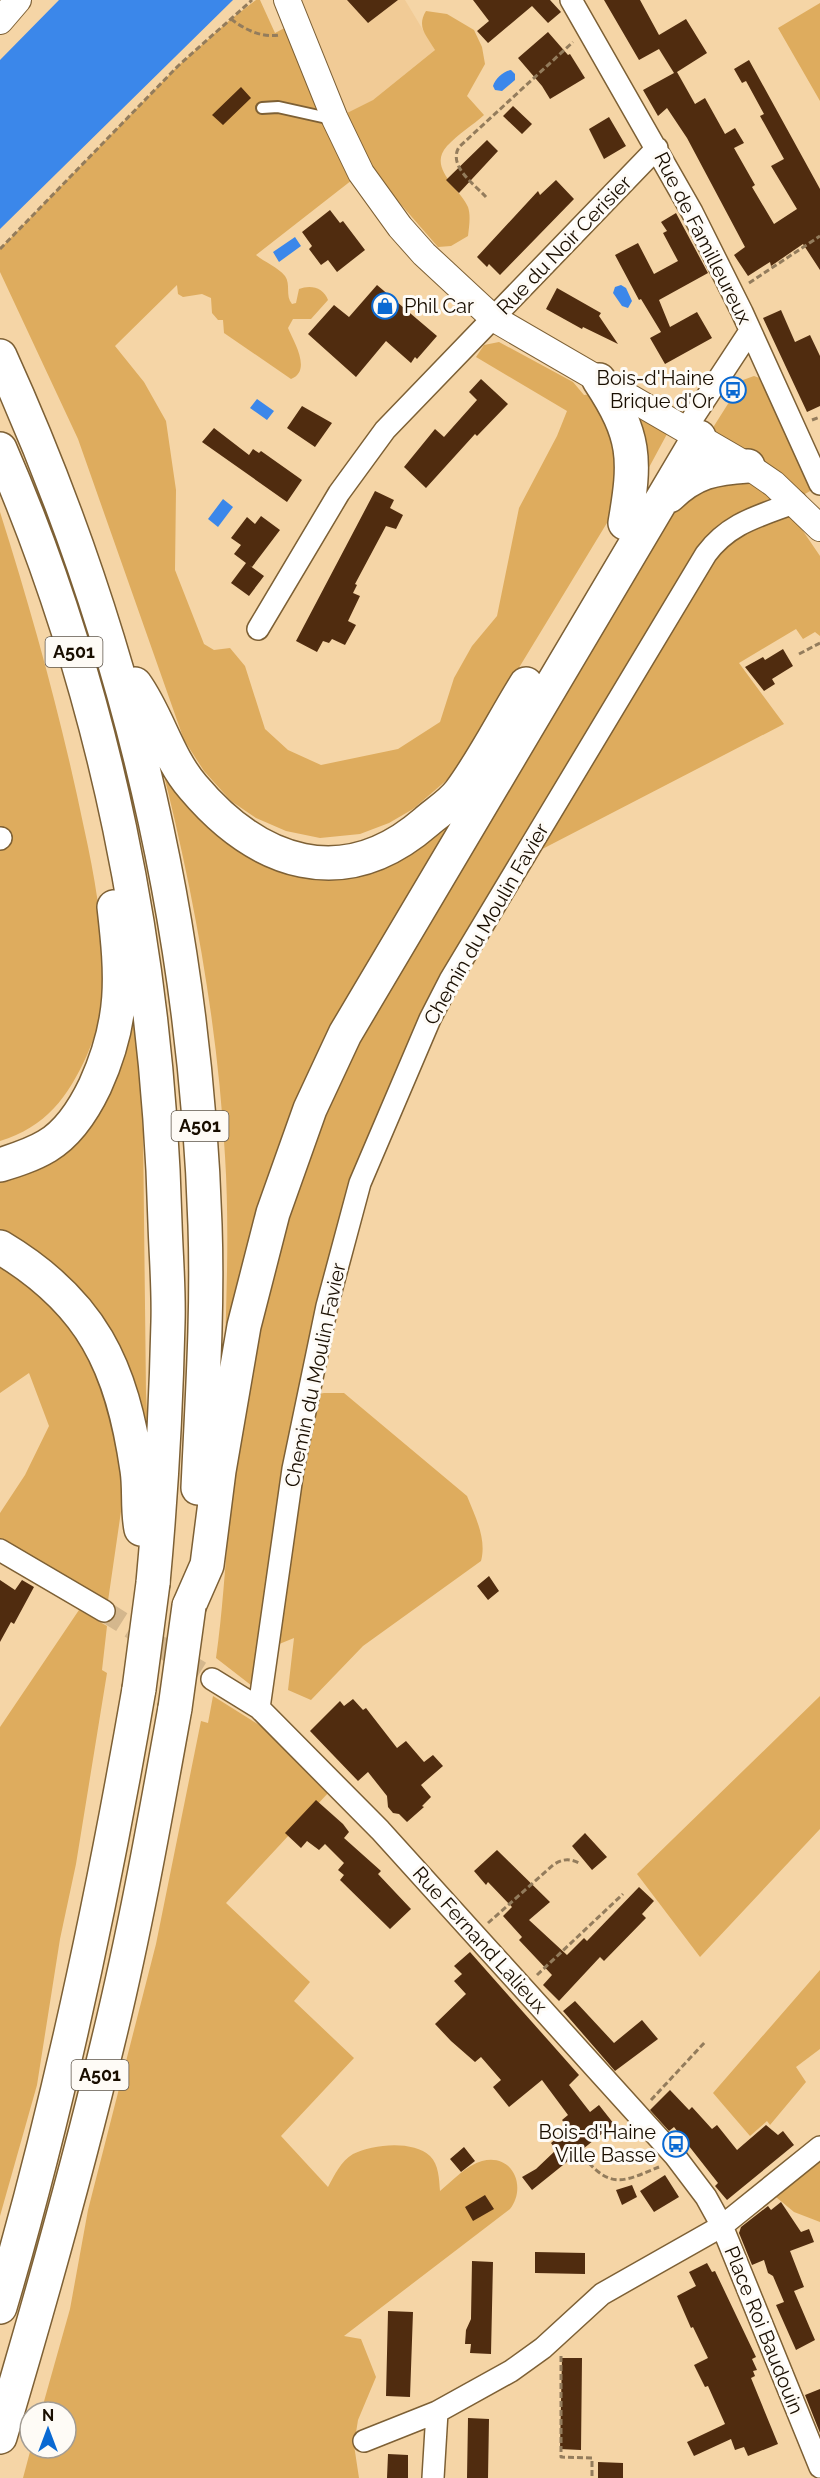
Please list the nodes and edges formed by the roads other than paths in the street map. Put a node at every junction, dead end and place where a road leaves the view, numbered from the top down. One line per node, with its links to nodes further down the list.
1 (18, 0): 4 (street)
2 (571, 0): 7 (street, Rue de Familleureux)
3 (294, 17): 6 (street)
4 (0, 21)
5 (262, 108): 6 (lane)
6 (334, 119): 8 (street)
7 (657, 148): 8 (street, Rue du Noir Cerisier); 9 (street, Rue de Familleureux)
8 (493, 318): 11 (street); 20 (street, Rue du Noir Cerisier)
9 (750, 330): 12 (street); 15 (street, Rue de Familleureux)
10 (0, 357): 21 (highway, A501)
11 (599, 380): 12 (street); 18 (highway)
12 (692, 433): 14 (street); 17 (highway); 18 (highway)
13 (0, 449): 22 (highway, A501)
14 (748, 466): 16 (street); 17 (highway)
15 (820, 484)
16 (796, 502): 19 (street); 30 (street, Chemin du Moulin Favier)
17 (657, 508): 27 (highway)
18 (625, 523): 21 (highway)
19 (820, 528)
20 (258, 629)
21 (113, 654): 27 (highway, A501)
22 (117, 816): 23 (highway); 26 (highway, A501)
23 (0, 1165)
24 (0, 1247): 26 (highway)
25 (0, 1550): 28 (street)
26 (153, 1583): 33 (highway, A501, bridge)
27 (189, 1606): 35 (highway, A501, bridge)
28 (104, 1611)
29 (212, 1678): 30 (street, Rue Fernand Lalieux)
30 (259, 1708): 32 (street, Rue Fernand Lalieux)
31 (820, 2146): 32 (street)
32 (722, 2226): 34 (street); 37 (street, Place Roi Baudouin)
33 (0, 2307)
34 (437, 2412): 36 (street); 38 (street)
35 (0, 2437)
36 (364, 2441)
37 (820, 2468)
38 (433, 2478)

